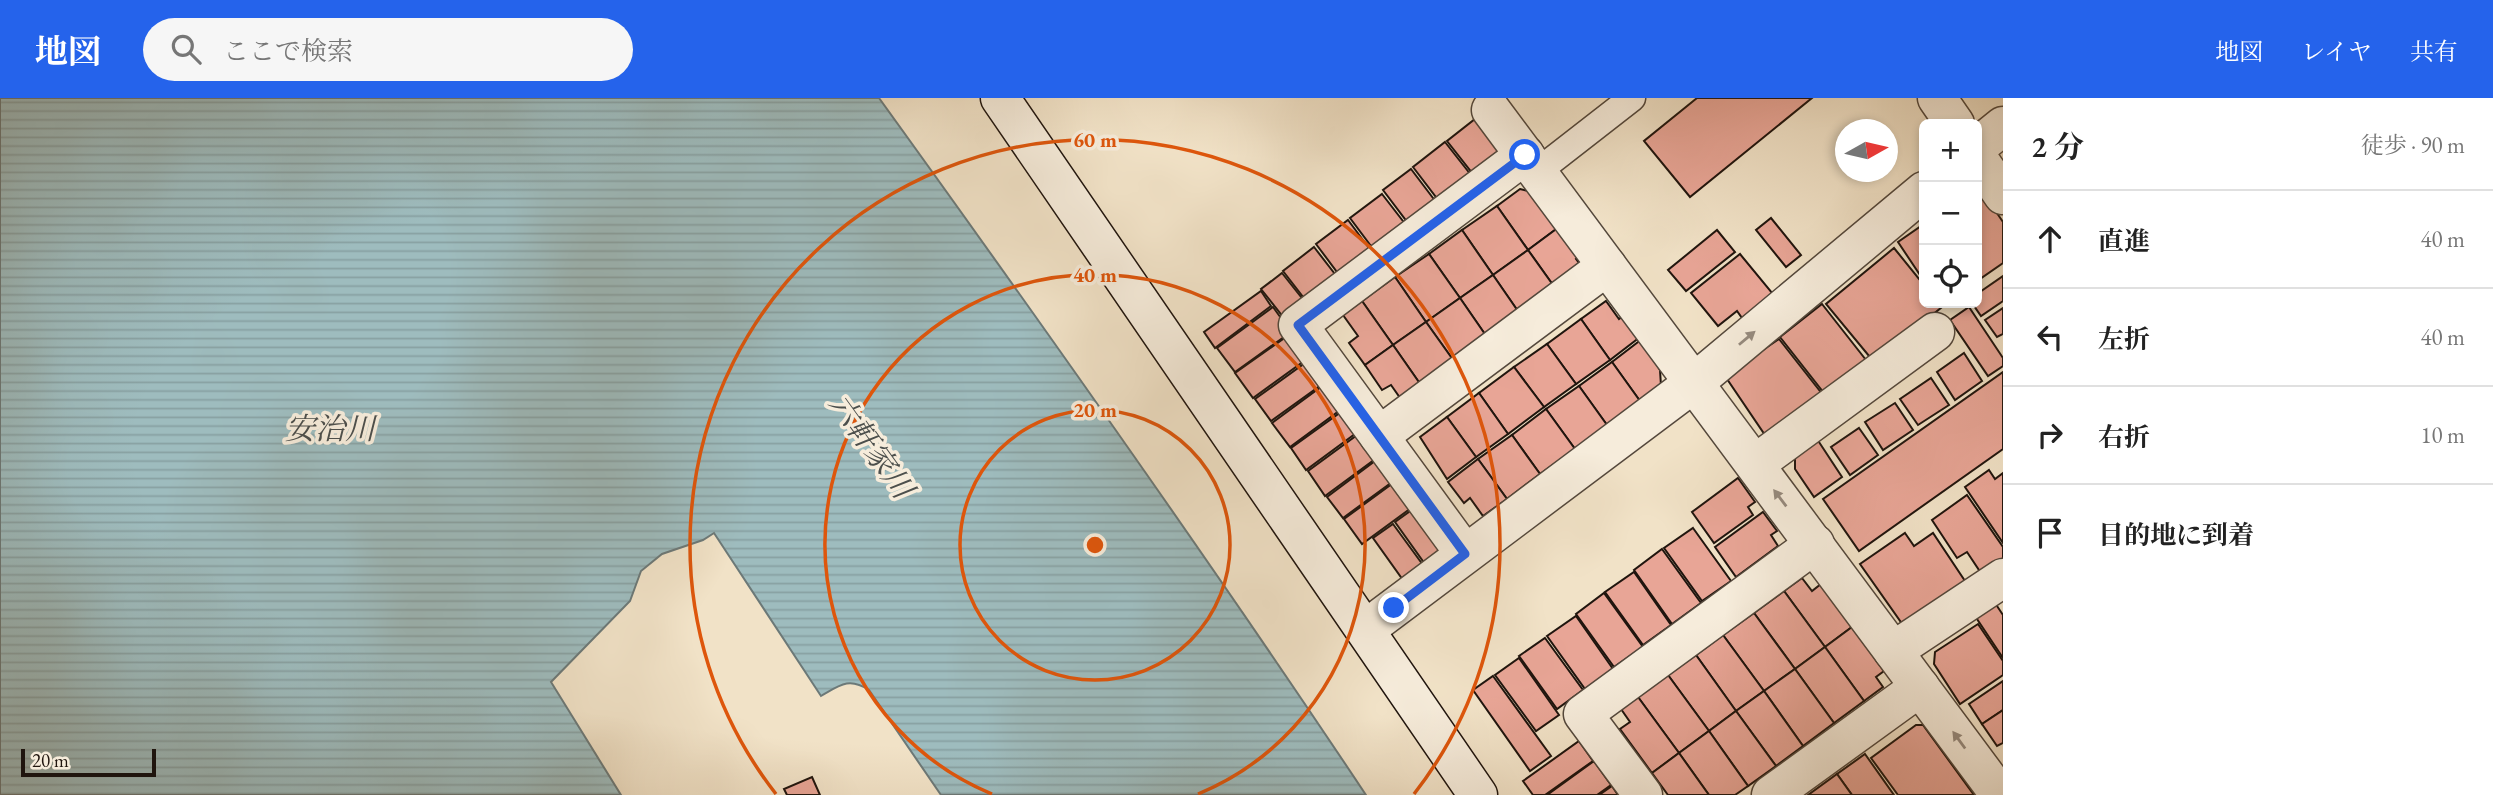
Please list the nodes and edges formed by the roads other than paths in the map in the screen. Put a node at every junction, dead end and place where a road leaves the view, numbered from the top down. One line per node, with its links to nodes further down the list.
1 (1000, 98): 20 (street)
2 (1632, 98): 8 (lane)
3 (1937, 98): 5 (street)
4 (1491, 110): 8 (street)
5 (1952, 119)
6 (2003, 126): 7 (street)
7 (1982, 143)
8 (1531, 164): 12 (street); 15 (street)
9 (1982, 164): 11 (street)
10 (1919, 195): 14 (street, one-way to 10)
11 (2003, 195)
12 (1607, 266): 14 (street); 15 (street)
13 (1935, 332): 16 (street)
14 (1695, 382): 16 (street); 18 (street)
15 (1379, 436): 18 (street)
16 (1755, 464): 17 (street, one-way to 16)
17 (1815, 544): 21 (street); 24 (street)
18 (1465, 554): 20 (street)
19 (2003, 578): 21 (street)
20 (1366, 629): 23 (street)
21 (1893, 650): 22 (street)
22 (1920, 687): 25 (street); 26 (street, one-way to 22)
23 (1478, 795)
24 (1643, 795)
25 (1771, 795)
26 (2000, 795)

